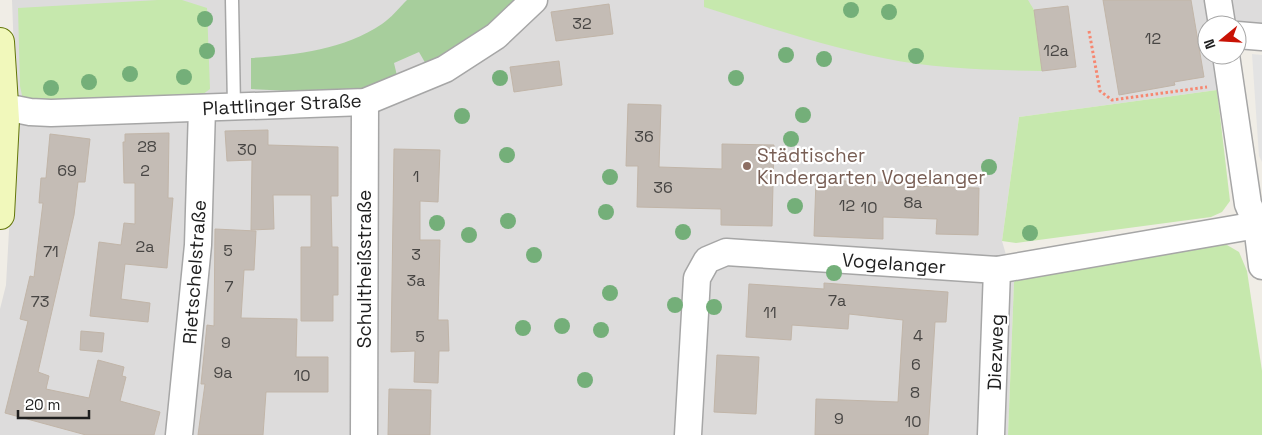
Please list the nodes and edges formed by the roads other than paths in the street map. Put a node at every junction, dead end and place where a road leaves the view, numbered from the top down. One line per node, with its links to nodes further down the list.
1 (232, 0): 11 (lane)
2 (534, 0): 9 (street, Plattlinger Straße)
3 (1218, 0): 4 (street)
4 (1220, 15)
5 (1247, 35): 6 (street)
6 (1262, 37)
7 (0, 42): 10 (main road)
8 (1227, 65): 14 (street)
9 (365, 102): 11 (street, Plattlinger Straße); 18 (street, Schultheißstraße)
10 (2, 106): 12 (street, Plattlinger Straße); 13 (main road)
11 (234, 106): 12 (street, Plattlinger Straße)
12 (202, 108): 17 (street, Rietschelstraße)
13 (0, 215)
14 (1259, 226): 15 (street); 16 (street, Vogelanger)
15 (1262, 266)
16 (998, 270): 19 (street, Vogelanger); 20 (street, Diezweg)
17 (179, 435)
18 (364, 435)
19 (688, 435)
20 (991, 435)

